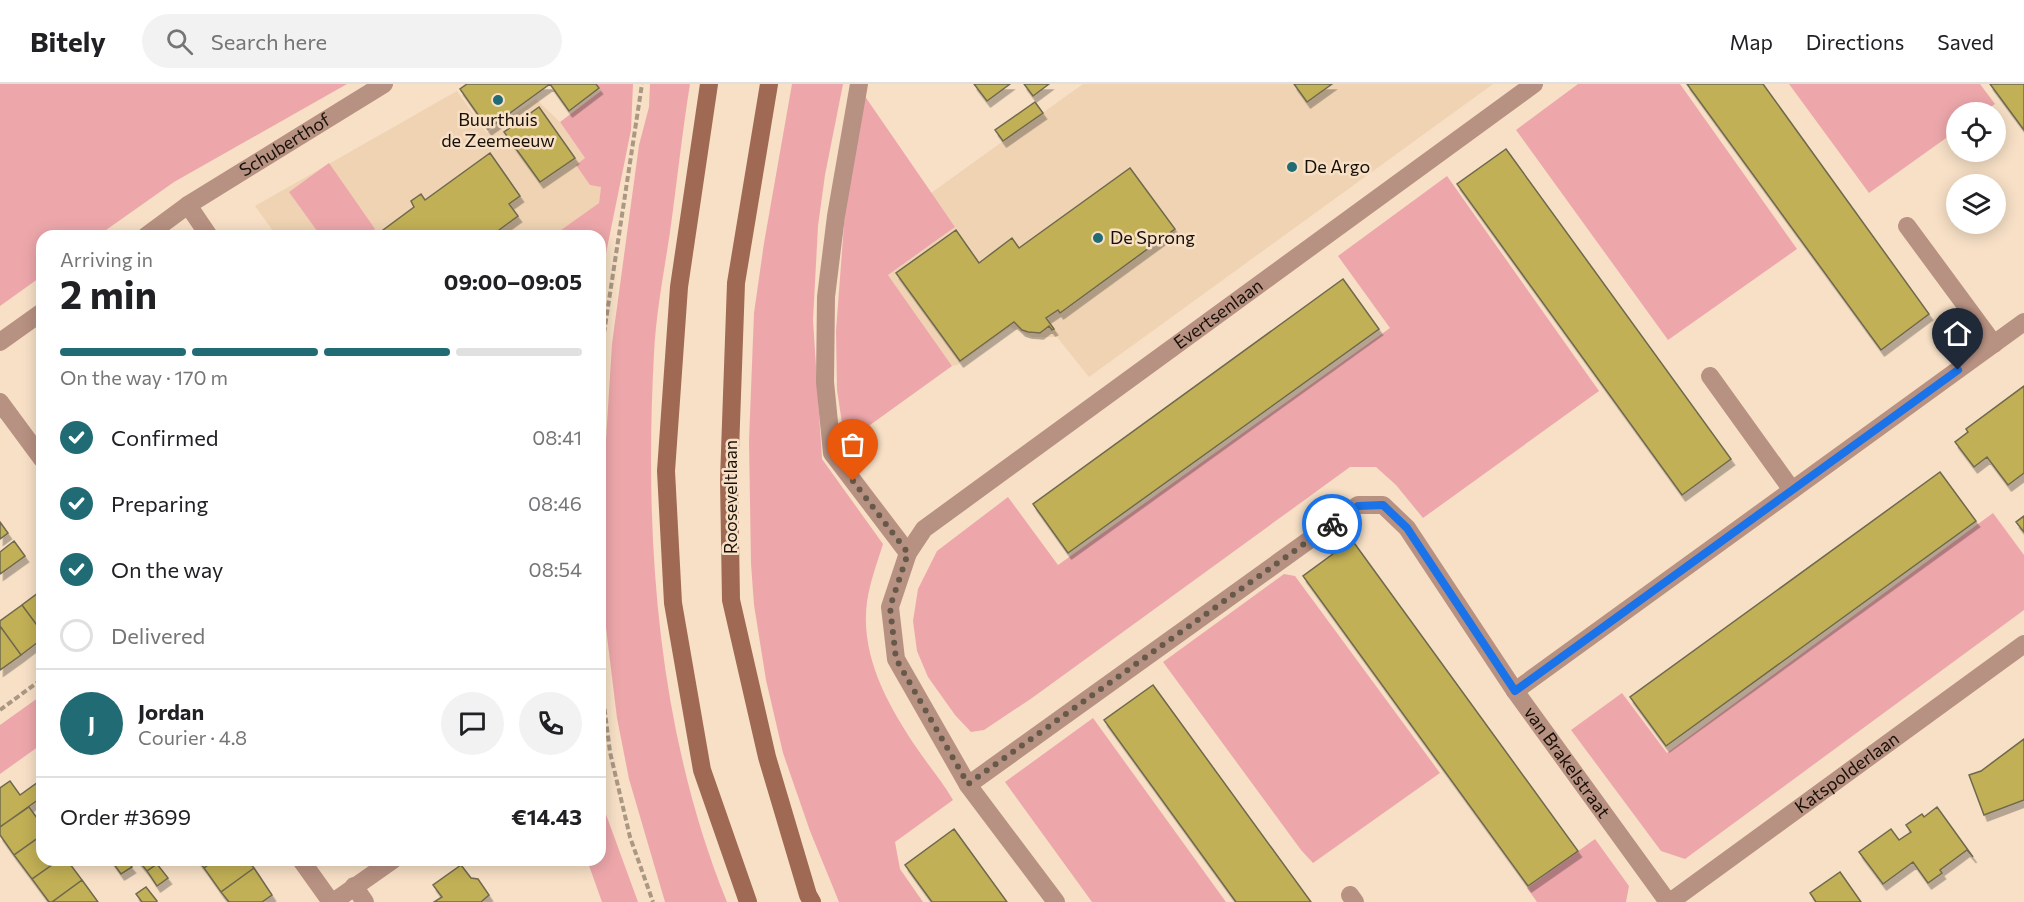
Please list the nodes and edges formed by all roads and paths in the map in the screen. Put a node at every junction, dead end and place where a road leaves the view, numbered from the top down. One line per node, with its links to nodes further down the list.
1 (384, 84): 7 (street, Schuberthof)
2 (642, 84): 12 (path)
3 (709, 84): 33 (main road)
4 (768, 84): 34 (main road, Rooseveltlaan)
5 (859, 84): 20 (street)
6 (1534, 84): 20 (street, Evertsenlaan)
7 (188, 205): 9 (street, Schuberthof); 10 (street)
8 (1907, 226): 15 (street)
9 (154, 230)
10 (205, 230)
11 (36, 316): 14 (street)
12 (606, 322)
13 (2024, 322): 15 (street)
14 (0, 342)
15 (1994, 344): 19 (street)
16 (1710, 376): 19 (street)
17 (0, 402): 18 (street)
18 (36, 451)
19 (1792, 490): 23 (street)
20 (908, 553): 26 (street, Evertsenlaan)
21 (2024, 644): 36 (street, Katspolderlaan)
22 (36, 683): 24 (path)
23 (1515, 691): 26 (street, van Brakelstraat); 36 (street, van Brakelstraat)
24 (0, 710)
25 (606, 720): 32 (path)
26 (968, 784): 35 (street, Evertsenlaan)
27 (305, 866): 30 (street)
28 (384, 866): 29 (street)
29 (354, 886): 30 (street); 31 (street)
30 (332, 902)
31 (365, 902)
32 (653, 902)
33 (748, 902)
34 (812, 902)
35 (1056, 902)
36 (1669, 902)

